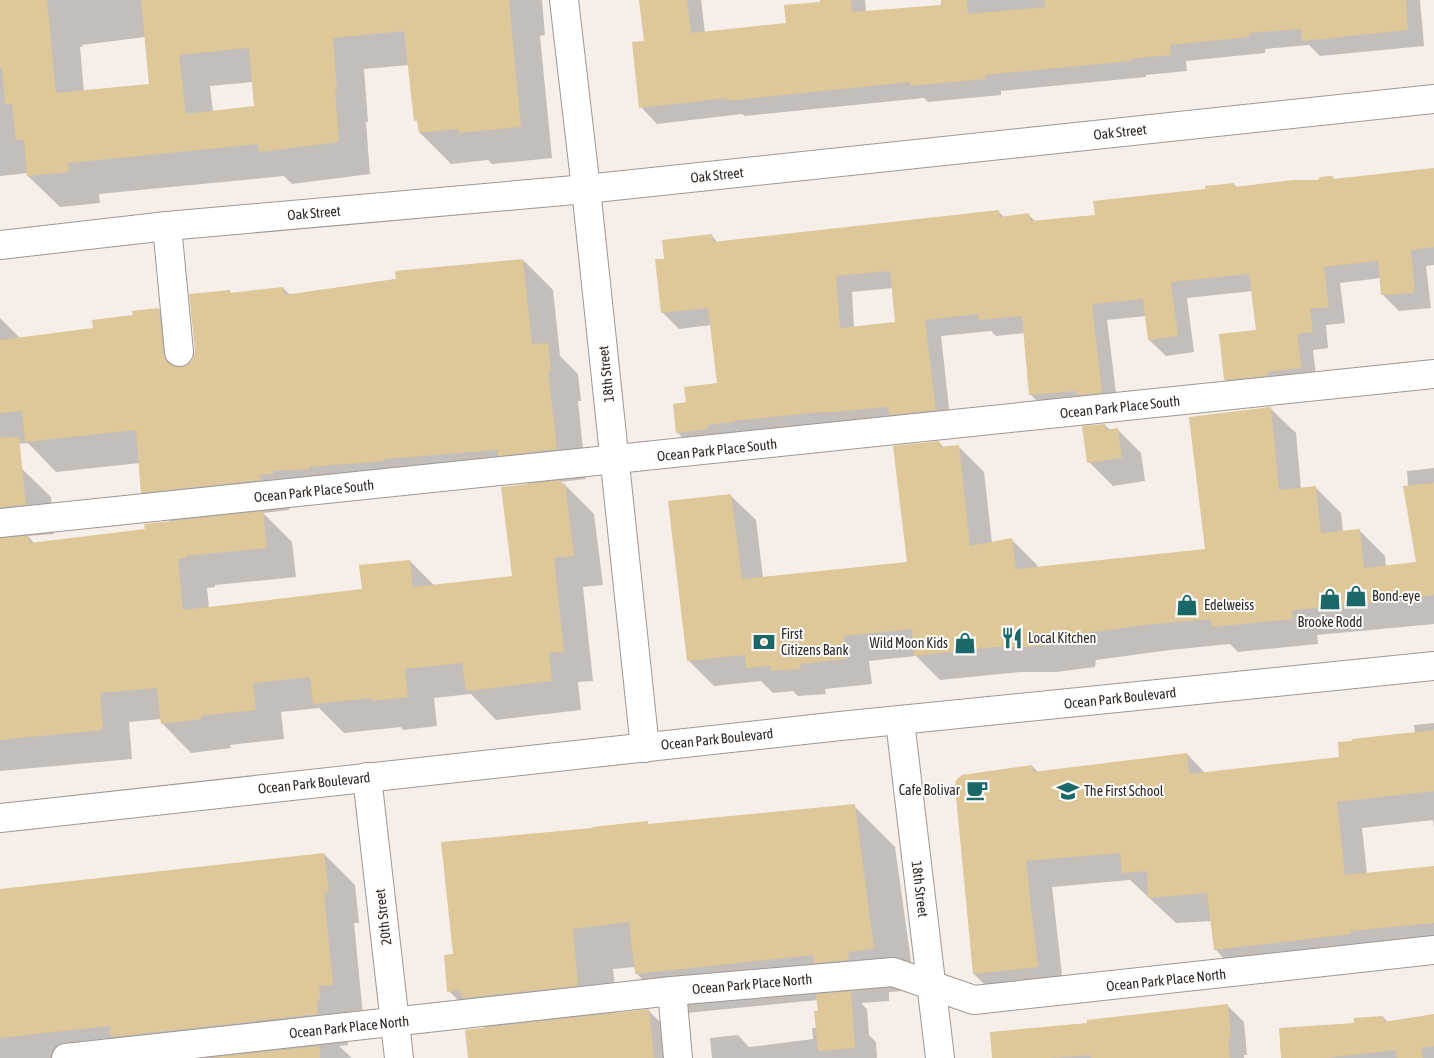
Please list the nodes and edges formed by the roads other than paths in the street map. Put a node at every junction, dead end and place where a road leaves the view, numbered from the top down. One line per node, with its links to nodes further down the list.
1 (564, 0): 3 (street, 18th Street)
2 (1434, 99): 3 (street, Oak Street)
3 (586, 189): 4 (street, Oak Street); 8 (street, 18th Street)
4 (167, 226): 5 (street, Oak Street); 6 (street)
5 (0, 245)
6 (180, 352)
7 (1434, 374): 8 (street, Ocean Park Place South)
8 (615, 460): 9 (street, Ocean Park Place South); 12 (street, 18th Street)
9 (0, 523)
10 (1434, 666): 11 (street, Ocean Park Boulevard)
11 (900, 721): 12 (street, Ocean Park Boulevard); 16 (street, 18th Street)
12 (646, 748): 13 (street, Ocean Park Boulevard)
13 (367, 777): 14 (street, Ocean Park Boulevard); 18 (street, 20th Street)
14 (0, 818)
15 (1434, 950): 16 (street, Ocean Park Place North)
16 (932, 987): 17 (street, Ocean Park Place North); 23 (street, 18th Street)
17 (672, 991): 18 (street, Ocean Park Place North); 22 (street)
18 (395, 1022): 19 (street, Ocean Park Place North); 21 (street, 20th Street)
19 (122, 1055): 20 (street, Ocean Park Place North)
20 (66, 1058)
21 (399, 1058)
22 (678, 1058)
23 (940, 1058)

